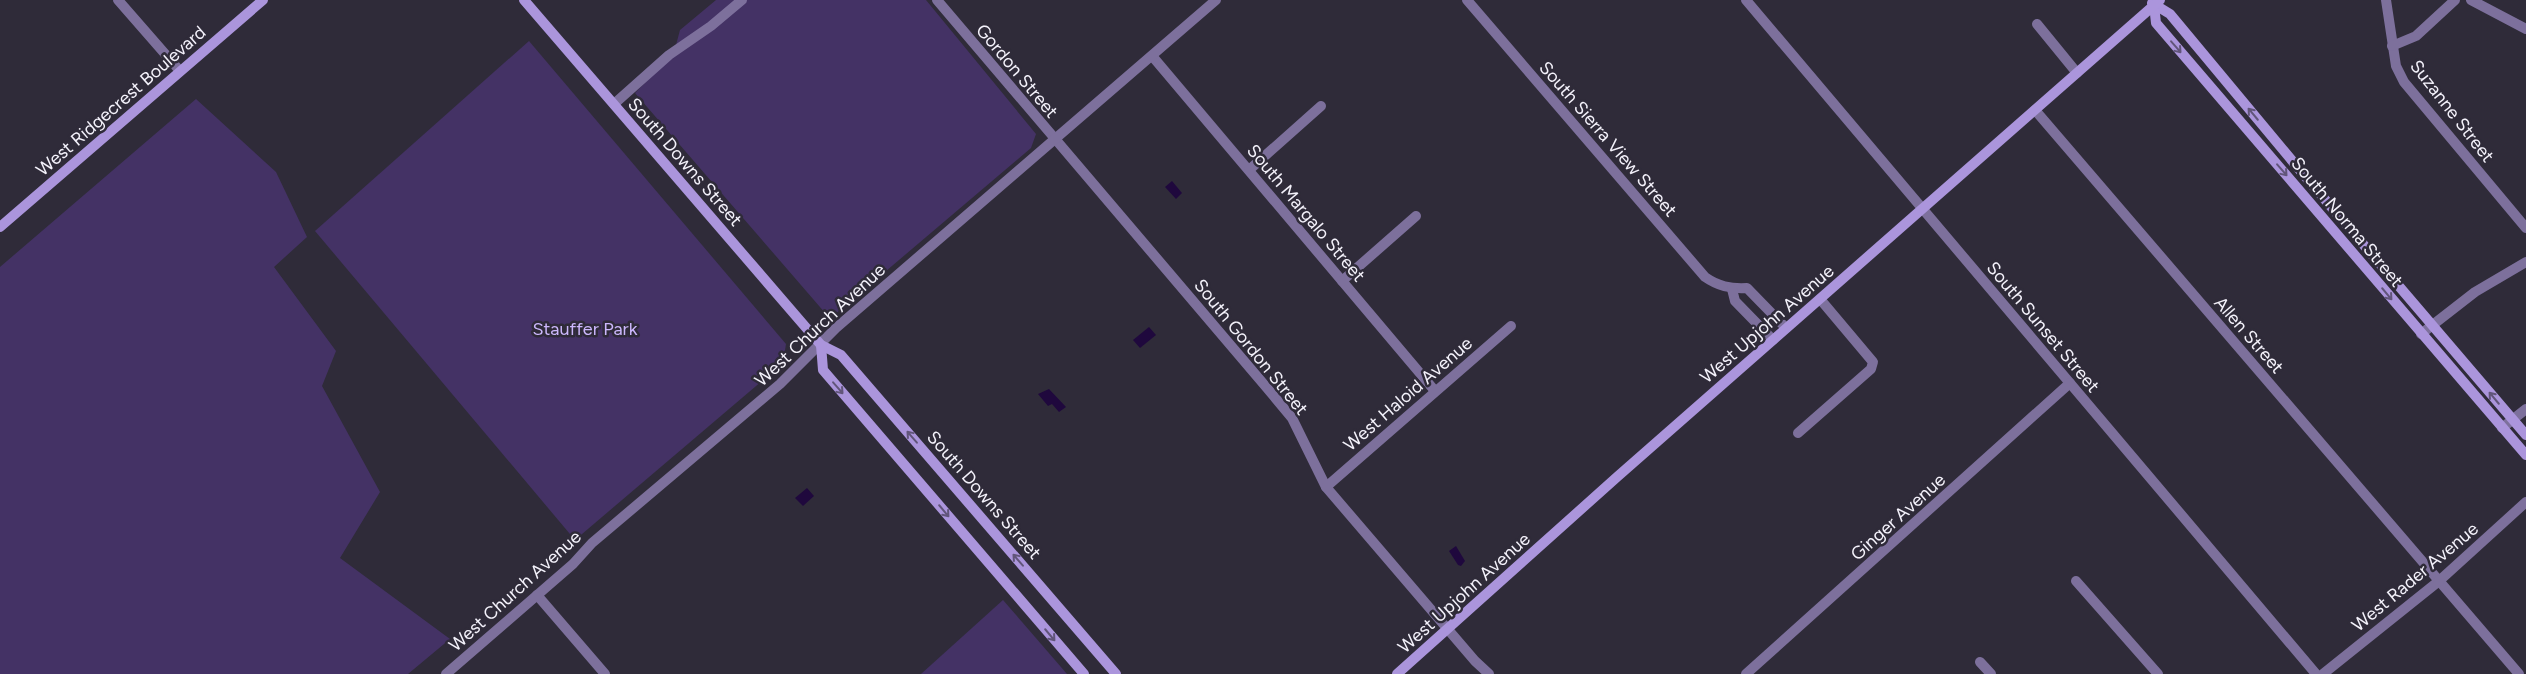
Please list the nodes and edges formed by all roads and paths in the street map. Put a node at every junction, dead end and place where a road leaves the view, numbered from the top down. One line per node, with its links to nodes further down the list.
1 (118, 0): 17 (street)
2 (264, 0): 17 (main road, West Ridgecrest Boulevard)
3 (524, 0): 19 (main road, South Downs Street)
4 (742, 0): 19 (street)
5 (937, 0): 22 (street, Gordon Street)
6 (1216, 0): 16 (street, West Church Avenue)
7 (1467, 0): 30 (street, South Sierra View Street)
8 (1746, 0): 24 (street, South Sunset Street)
9 (2386, 0): 15 (street, Suzanne Street)
10 (2455, 0): 15 (street)
11 (2471, 0): 14 (street)
12 (2155, 2): 18 (main road, West Upjohn Avenue); 33 (main road, South Norma Street, one-way to 12); 35 (main road, South Norma Street, one-way to 35)
13 (2036, 24): 18 (street)
14 (2526, 29)
15 (2392, 46): 27 (street, Suzanne Street)
16 (1153, 57): 22 (street, West Church Avenue); 23 (street, South Margalo Street)
17 (180, 71): 26 (main road, West Ridgecrest Boulevard)
18 (2078, 73): 21 (main road, West Upjohn Avenue)
19 (614, 104): 37 (main road, South Downs Street)
20 (1321, 106): 23 (street)
21 (2035, 110): 24 (main road, West Upjohn Avenue); 49 (street, Allen Street)
22 (1055, 138): 37 (street, West Church Avenue); 46 (street, South Gordon Street)
23 (1248, 170): 29 (street, South Margalo Street)
24 (1922, 209): 31 (main road, West Upjohn Avenue); 38 (street, South Sunset Street)
25 (1416, 216): 29 (street)
26 (0, 227)
27 (2526, 228)
28 (2526, 262): 33 (street)
29 (1342, 281): 39 (street, South Margalo Street)
30 (1732, 288): 34 (street, South Sierra View Street); 36 (street)
31 (1820, 299): 34 (main road, West Upjohn Avenue); 43 (street)
32 (1511, 326): 39 (street, West Haloid Avenue)
33 (2434, 326): 35 (street); 41 (main road, South Norma Street, one-way to 33)
34 (1786, 328): 36 (main road, West Upjohn Avenue)
35 (2421, 334): 42 (main road, South Norma Street)
36 (1773, 340): 51 (main road, West Upjohn Avenue)
37 (821, 345): 50 (street, West Church Avenue); 55 (main road, one-way to 55); 56 (main road, South Downs Street, one-way to 37)
38 (2070, 383): 59 (street, Ginger Avenue); 62 (street, South Sunset Street)
39 (1435, 391): 46 (street, West Haloid Avenue)
40 (2526, 409): 41 (street)
41 (2513, 420): 42 (street); 44 (main road, South Norma Street)
42 (2502, 428): 45 (main road, South Norma Street)
43 (1798, 433)
44 (2526, 435)
45 (2526, 455)
46 (1326, 487): 51 (street, South Gordon Street)
47 (2526, 502): 49 (street, West Rader Avenue)
48 (2076, 581): 61 (street)
49 (2439, 581): 63 (street, West Rader Avenue); 64 (street, Allen Street)
50 (537, 594): 53 (street, West Church Avenue); 54 (street)
51 (1448, 630): 57 (main road, West Upjohn Avenue); 58 (street, South Gordon Street)
52 (1980, 662): 60 (street)
53 (446, 674)
54 (605, 674)
55 (1084, 674)
56 (1116, 674)
57 (1397, 674)
58 (1490, 674)
59 (1746, 674)
60 (1991, 674)
61 (2158, 674)
62 (2316, 674)
63 (2323, 674)
64 (2519, 674)

